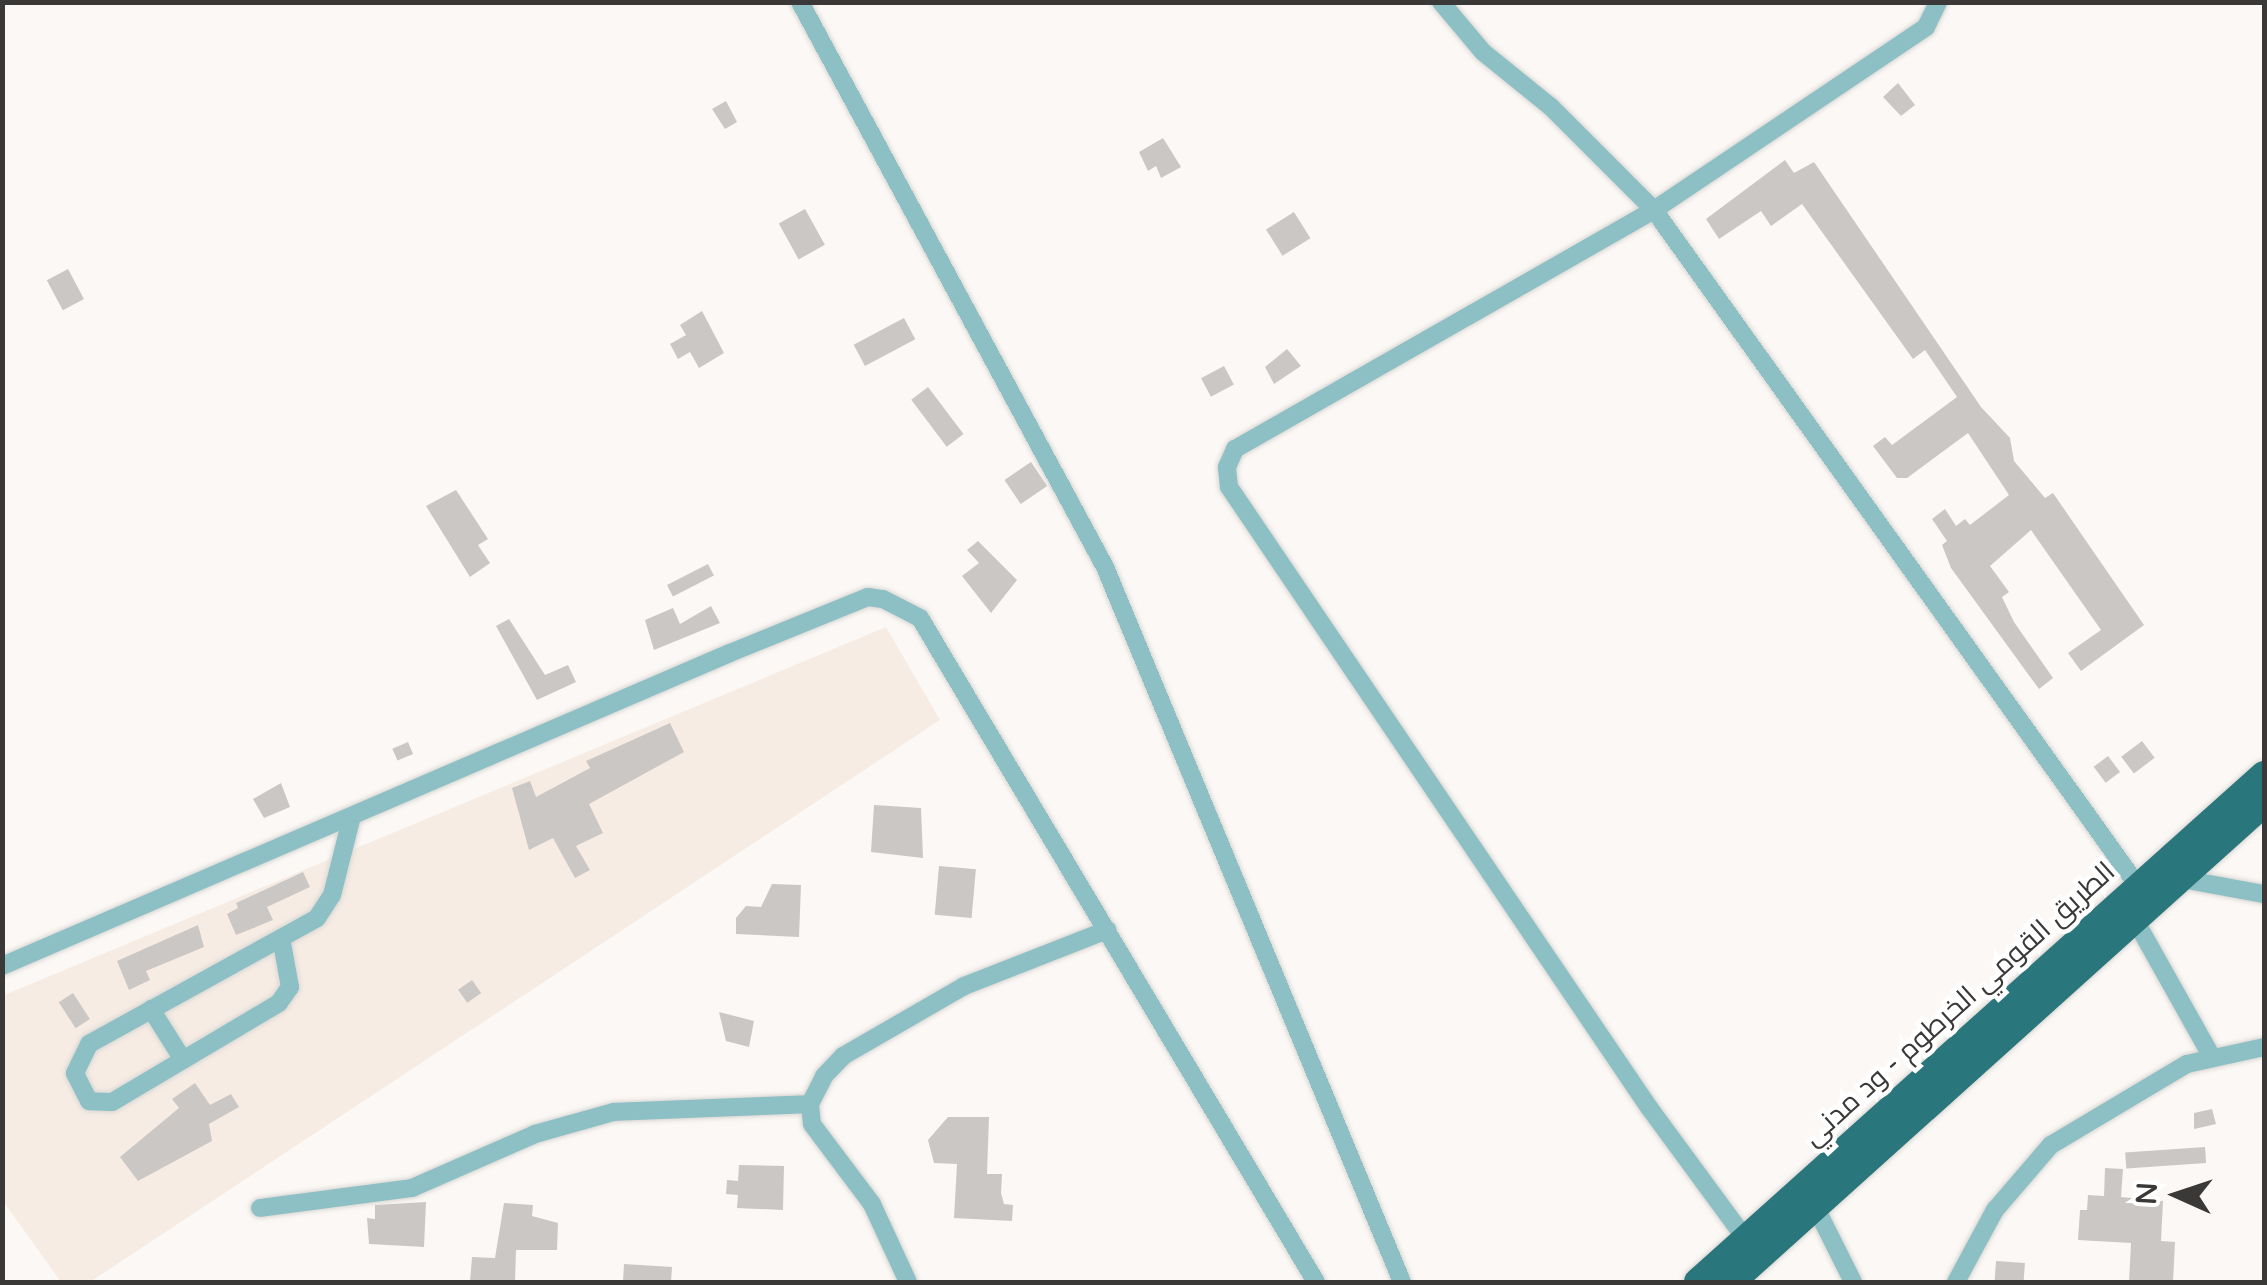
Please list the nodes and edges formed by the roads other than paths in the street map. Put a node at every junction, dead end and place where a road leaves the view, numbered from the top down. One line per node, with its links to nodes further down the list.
1 (800, 2): 25 (street)
2 (1441, 2): 4 (street)
3 (1938, 2): 4 (street)
4 (1654, 210): 9 (street); 22 (street)
5 (2264, 775): 9 (highway, الطريق القومي الخرطوم - ود مدني)
6 (2264, 803): 8 (highway, الطريق القومي الخرطوم - ود مدني)
7 (352, 816): 12 (street); 13 (street); 14 (street)
8 (2182, 878): 10 (street); 11 (highway, الطريق القومي الخرطوم - ود مدني)
9 (2138, 886): 22 (highway, الطريق القومي الخرطوم - ود مدني)
10 (2264, 894)
11 (2135, 920): 17 (street); 20 (highway, الطريق القومي الخرطوم - ود مدني)
12 (1107, 930): 19 (street); 24 (street)
13 (282, 943): 15 (street); 18 (street)
14 (2, 966)
15 (151, 1009): 18 (street); 18 (street)
16 (2264, 1046): 17 (street)
17 (2212, 1057): 29 (street)
18 (183, 1060)
19 (810, 1104): 21 (street); 23 (street)
20 (1816, 1206): 22 (highway, الطريق القومي الخرطوم - ود مدني); 28 (street)
21 (260, 1208)
22 (1753, 1248): 26 (highway, الطريق القومي الخرطوم - ود مدني); 27 (highway, الطريق القومي الخرطوم - ود مدني)
23 (908, 1282)
24 (1316, 1282)
25 (1402, 1282)
26 (1698, 1282)
27 (1731, 1282)
28 (1853, 1282)
29 (1956, 1282)

